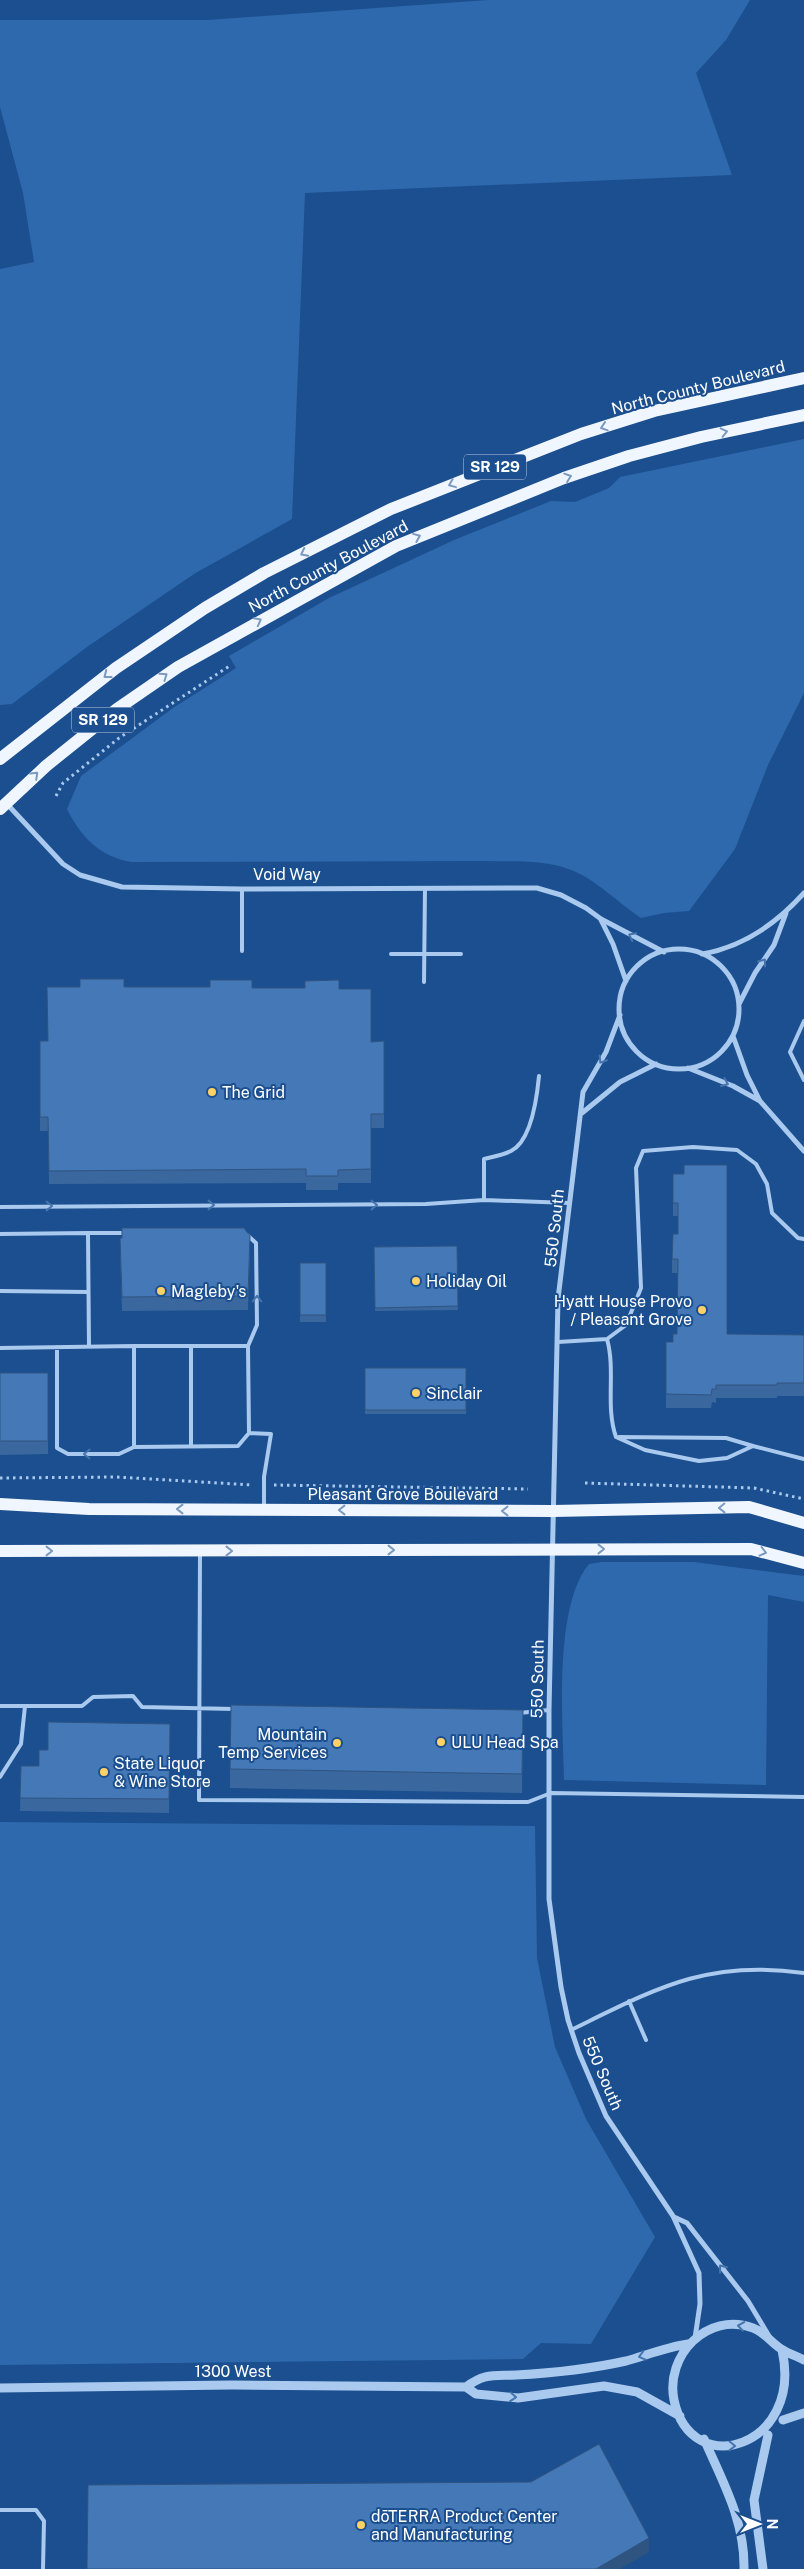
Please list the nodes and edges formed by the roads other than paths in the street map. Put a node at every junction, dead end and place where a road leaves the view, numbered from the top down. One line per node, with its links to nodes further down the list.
1 (804, 378): 3 (main road, North County Boulevard / SR 129, one-way to 3)
2 (804, 414): 4 (main road, North County Boulevard / SR 129, one-way to 2)
3 (0, 759)
4 (2, 803): 6 (street, Void Way)
5 (425, 888): 6 (street, Void Way); 9 (street, Void Way); 15 (lane)
6 (242, 889): 10 (lane)
7 (804, 893): 8 (street)
8 (786, 912): 14 (street); 18 (street, one-way to 8)
9 (601, 919): 11 (street, Void Way, one-way to 9); 16 (street)
10 (242, 951)
11 (664, 952): 14 (street); 16 (street)
12 (391, 954): 15 (lane)
13 (461, 954): 15 (lane)
14 (701, 954): 18 (street)
15 (425, 955): 17 (lane)
16 (626, 981): 19 (street)
17 (424, 982)
18 (739, 1004): 21 (street)
19 (620, 1015): 22 (street); 27 (street, 550 South, one-way to 27)
20 (804, 1021): 25 (lane)
21 (733, 1035): 23 (street); 26 (street)
22 (656, 1064): 23 (street); 27 (street)
23 (688, 1068): 26 (street, one-way to 26)
24 (539, 1076): 29 (lane)
25 (804, 1080)
26 (760, 1101): 28 (street)
27 (582, 1114): 30 (street, 550 South)
28 (804, 1151)
29 (484, 1200): 30 (lane); 31 (lane, one-way to 29)
30 (569, 1204): 40 (street, 550 South)
31 (0, 1207)
32 (88, 1233): 33 (lane); 35 (lane); 38 (lane)
33 (137, 1233)
34 (235, 1233): 43 (lane, one-way to 34)
35 (0, 1234)
36 (804, 1239): 39 (lane)
37 (0, 1291): 38 (lane)
38 (88, 1292): 45 (lane)
39 (607, 1339): 40 (lane); 48 (lane)
40 (558, 1342): 55 (street, 550 South)
41 (134, 1346): 42 (lane); 45 (lane); 51 (lane)
42 (191, 1346): 43 (lane); 49 (lane)
43 (248, 1346): 47 (lane)
44 (57, 1347): 45 (lane); 46 (lane); 51 (lane, one-way to 44)
45 (89, 1347)
46 (0, 1348)
47 (249, 1433): 49 (lane); 54 (lane)
48 (616, 1437): 50 (lane); 50 (lane)
49 (191, 1446): 51 (lane)
50 (753, 1446): 52 (lane)
51 (134, 1447)
52 (804, 1459)
53 (0, 1504): 54 (main road, Pleasant Grove Boulevard, one-way to 53)
54 (264, 1509): 55 (main road, Pleasant Grove Boulevard, one-way to 54)
55 (554, 1511): 56 (main road, Pleasant Grove Boulevard, one-way to 55); 57 (street, 550 South)
56 (804, 1523)
57 (552, 1550): 59 (main road, one-way to 57); 60 (main road, one-way to 60); 65 (street, 550 South)
58 (0, 1551): 59 (main road, one-way to 59)
59 (200, 1551): 63 (lane)
60 (804, 1563)
61 (0, 1706): 62 (lane)
62 (25, 1706): 63 (lane); 67 (lane)
63 (199, 1709): 64 (lane); 68 (lane)
64 (244, 1710)
65 (549, 1710): 66 (lane); 68 (street, 550 South)
66 (514, 1713)
67 (0, 1777)
68 (551, 1793): 69 (lane); 72 (street, 550 South)
69 (804, 1797)
70 (804, 1973): 71 (lane)
71 (629, 2001): 72 (lane); 73 (lane)
72 (571, 2030): 74 (street, 550 South)
73 (646, 2040)
74 (673, 2216): 75 (street, one-way to 74); 76 (street)
75 (769, 2337): 76 (street, one-way to 76); 77 (street)
76 (692, 2341): 79 (street, one-way to 79); 83 (street)
77 (782, 2350): 78 (street); 81 (street)
78 (804, 2360)
79 (466, 2387): 80 (street, 1300 West); 83 (street, one-way to 83)
80 (0, 2388)
81 (792, 2394)
82 (804, 2413): 84 (street)
83 (680, 2416): 85 (street)
84 (768, 2436): 85 (street, one-way to 84); 89 (street)
85 (704, 2439): 88 (street)
86 (0, 2510): 87 (lane)
87 (44, 2569)
88 (744, 2569)
89 (763, 2569)

